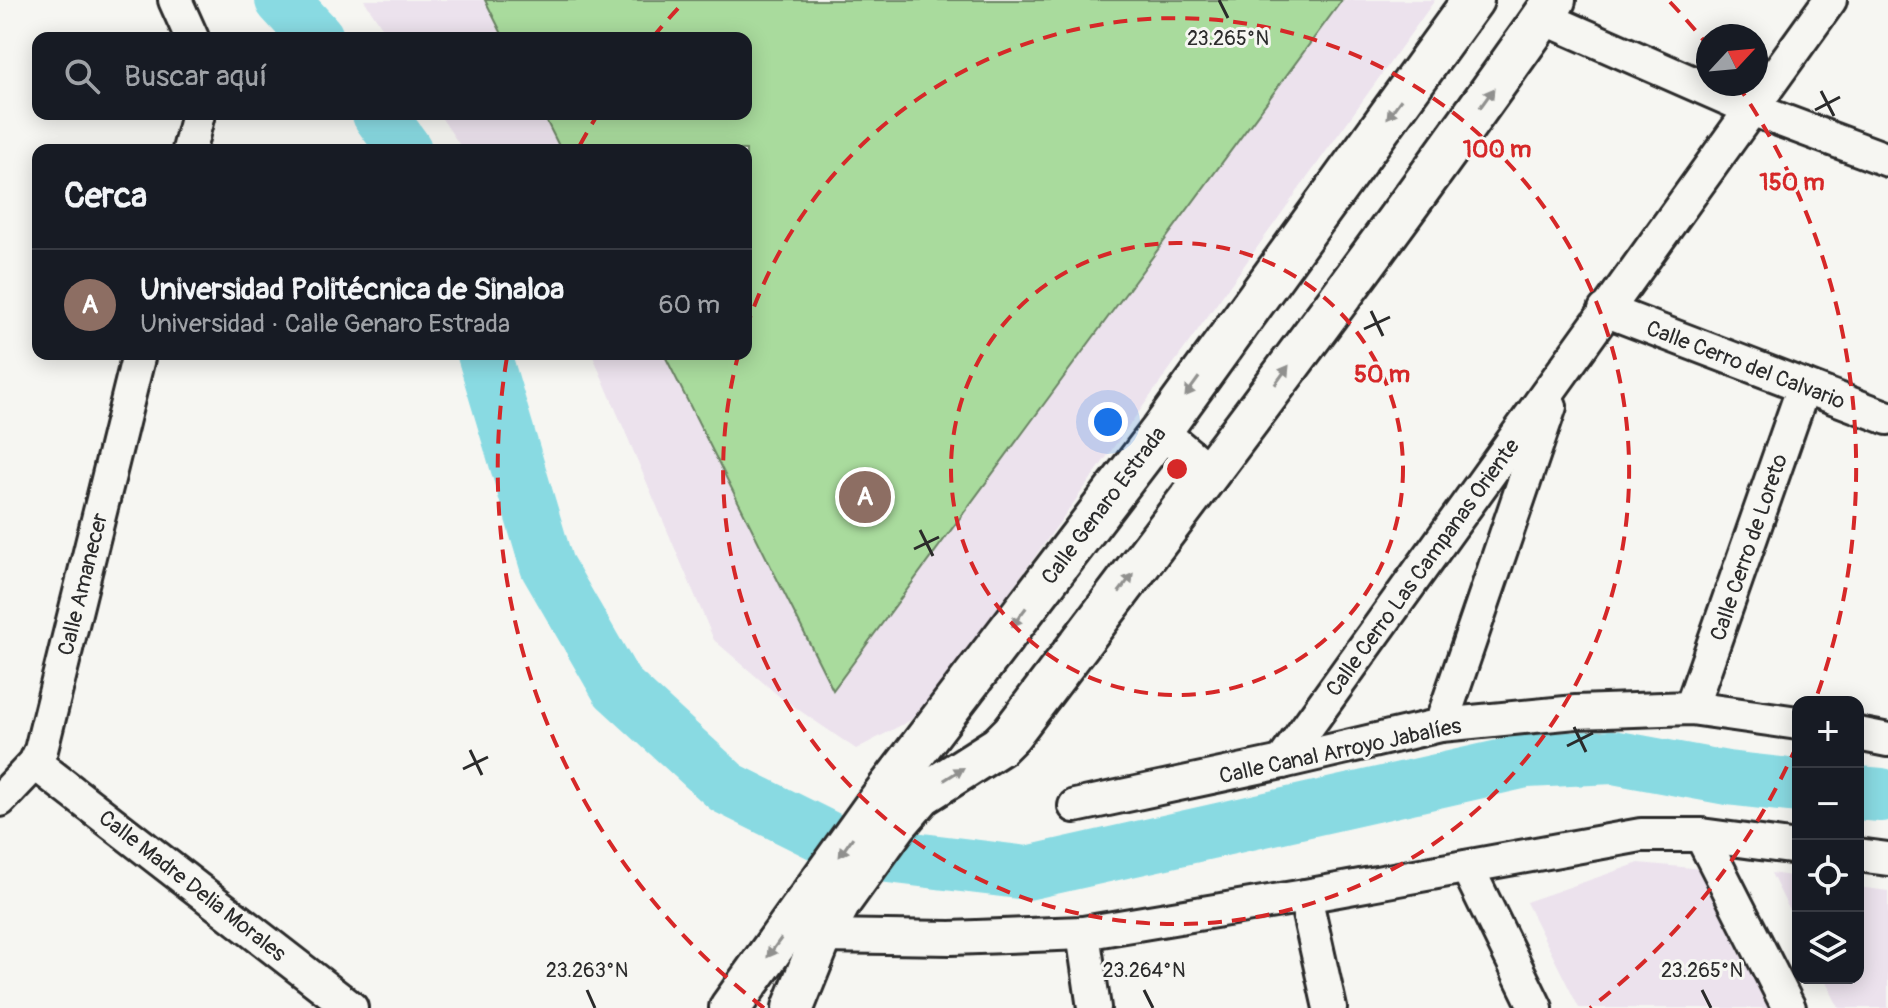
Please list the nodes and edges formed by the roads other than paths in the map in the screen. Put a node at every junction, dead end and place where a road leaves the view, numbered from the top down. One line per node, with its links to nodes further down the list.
1 (175, 0): 5 (street)
2 (1473, 0): 15 (street, Calle Genaro Estrada, one-way to 15)
3 (1830, 0): 6 (street, Calle Cerro Las Campanas Oriente)
4 (1548, 9): 6 (street); 16 (street, Calle Genaro Estrada, one-way to 4)
5 (189, 32)
6 (1754, 110): 9 (street); 10 (street, Calle Cerro Las Campanas Oriente)
7 (196, 120): 8 (street)
8 (190, 144)
9 (1888, 160)
10 (1605, 310): 12 (street, Calle Cerro Las Campanas Oriente); 13 (street, Calle Cerro del Calvario)
11 (138, 360): 23 (street, Calle Amanecer)
12 (1562, 371): 19 (street, Calle Cerro Las Campanas Oriente); 22 (street, Calle Cerro Las Campanas Oriente)
13 (1804, 386): 14 (street, Calle Cerro del Calvario); 17 (street, Calle Cerro de Loreto)
14 (1888, 418)
15 (1161, 431): 16 (street); 26 (street, Calle Genaro Estrada, one-way to 26)
16 (1210, 472): 26 (street, Calle Genaro Estrada, one-way to 16)
17 (1691, 708): 18 (street, Calle Canal Arroyo Jabalíes); 19 (street, Calle Canal Arroyo Jabalíes)
18 (1792, 722)
19 (1441, 725): 22 (street, Calle Canal Arroyo Jabalíes)
20 (1864, 735): 21 (street)
21 (1888, 740)
22 (1282, 762): 25 (street, Calle Canal Arroyo Jabalíes)
23 (35, 763): 24 (street, Calle Amanecer); 36 (street, Calle Madre Delia Morales)
24 (0, 800)
25 (1075, 806)
26 (885, 816): 32 (street, Calle Genaro Estrada)
27 (1701, 835): 28 (street); 31 (street); 42 (street)
28 (1792, 847)
29 (1864, 856): 30 (street)
30 (1888, 859)
31 (1467, 867): 33 (street); 41 (street)
32 (829, 894): 35 (street); 37 (street, Calle Genaro Estrada, one-way to 37)
33 (1305, 896): 34 (street); 40 (street)
34 (1083, 933): 35 (street); 39 (street)
35 (822, 936): 38 (street)
36 (351, 1008)
37 (730, 1008)
38 (793, 1008)
39 (1094, 1008)
40 (1330, 1008)
41 (1536, 1008)
42 (1789, 1008)

